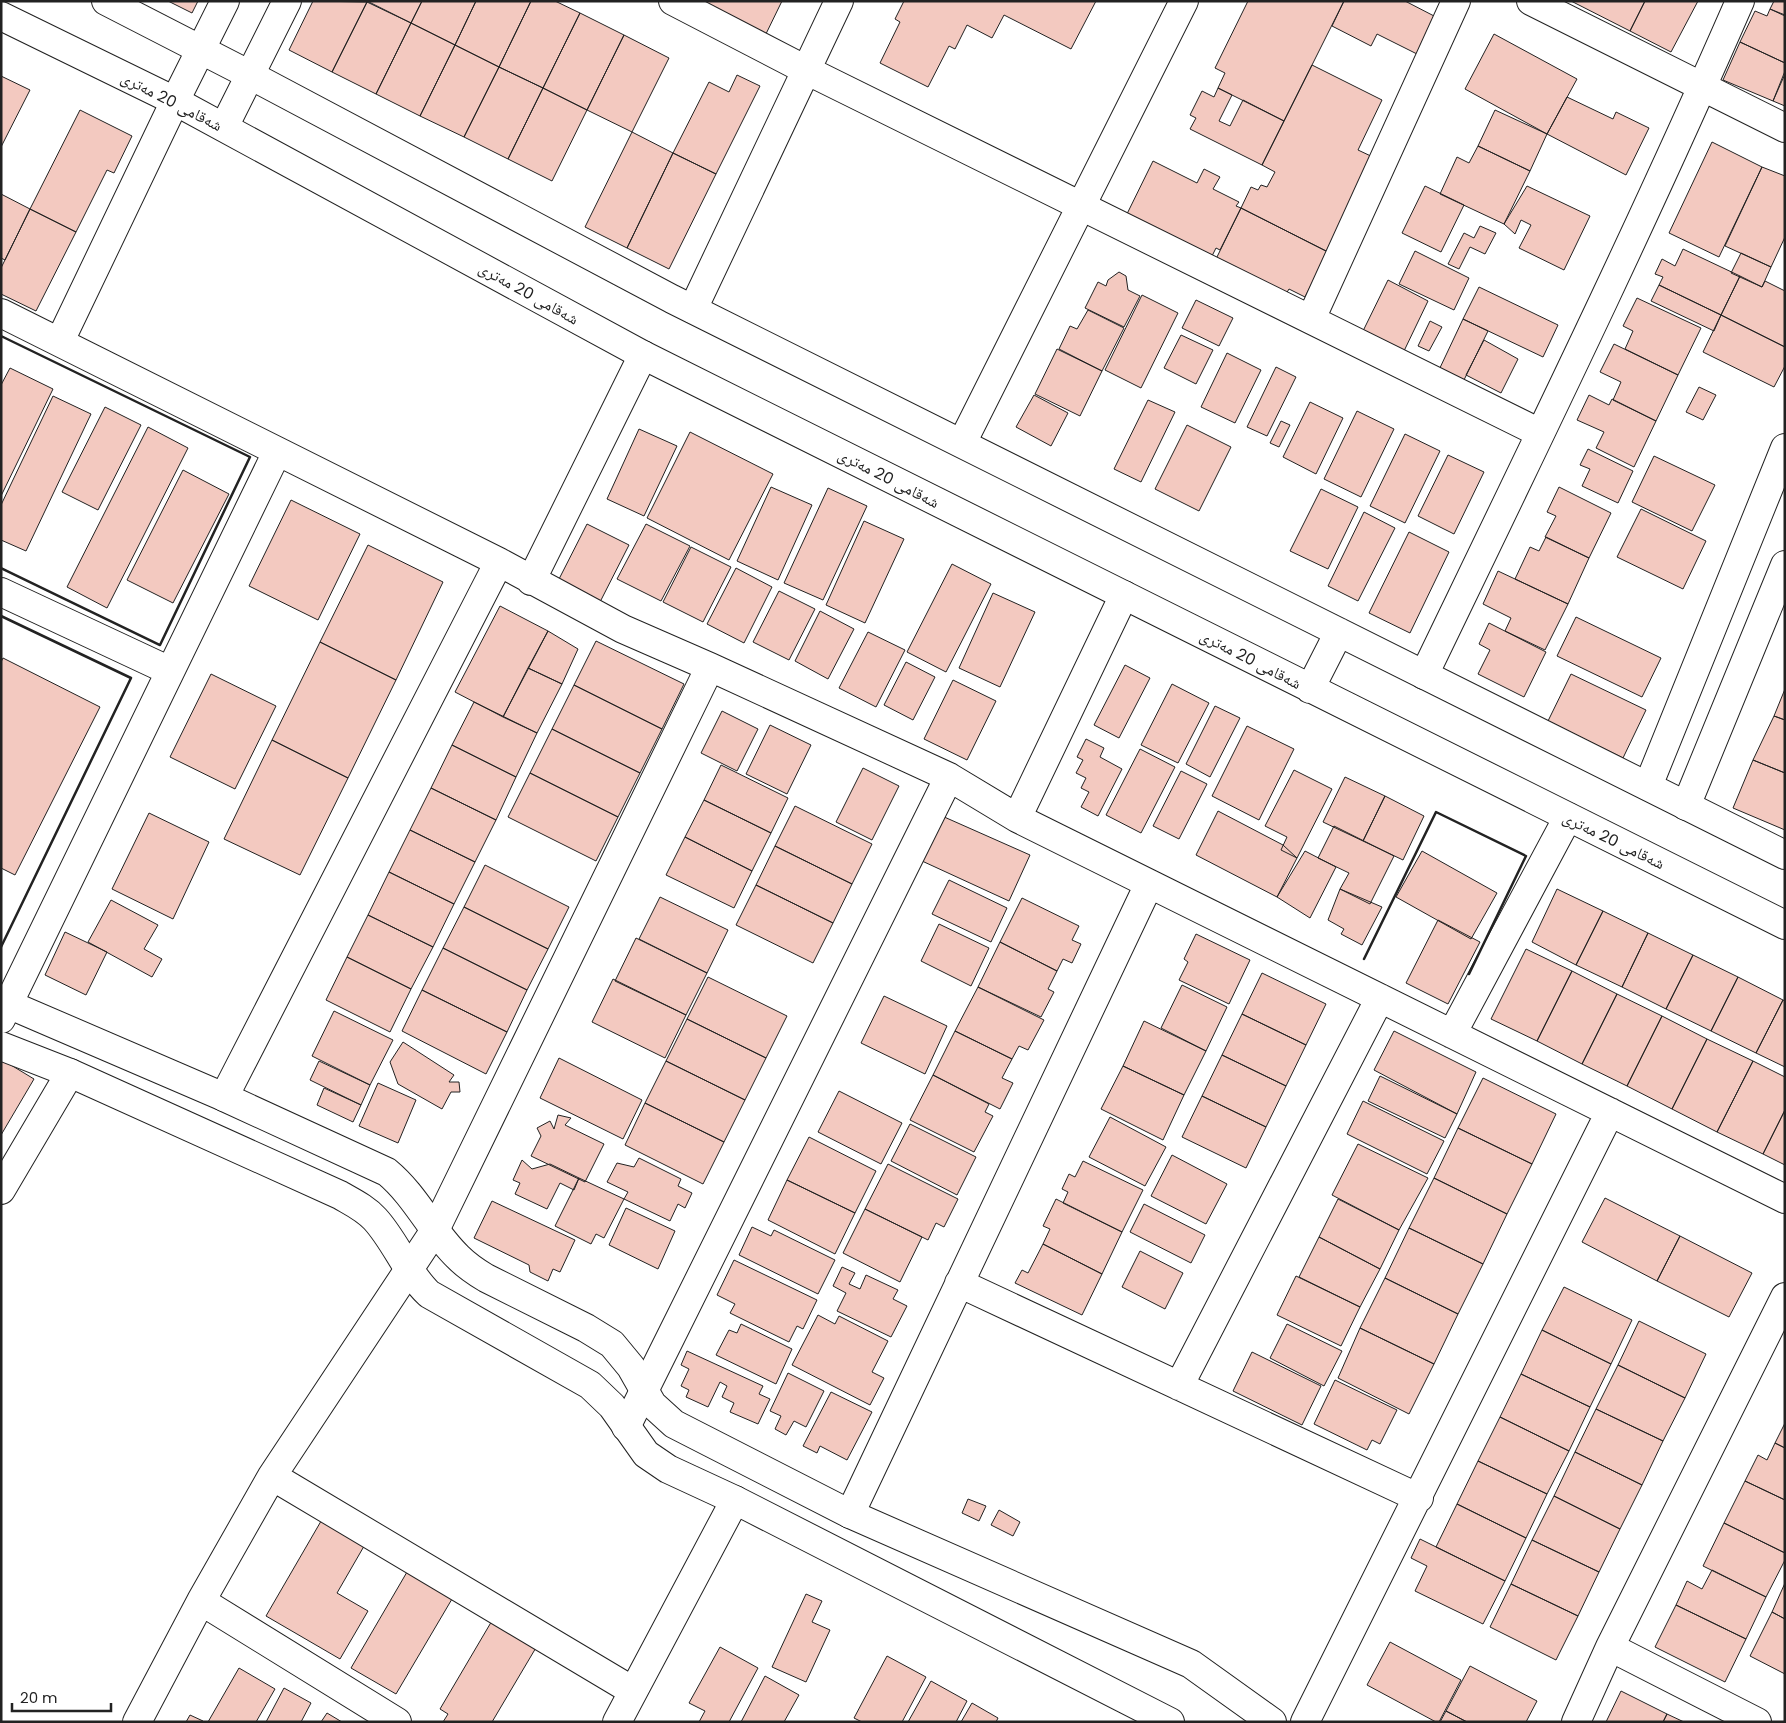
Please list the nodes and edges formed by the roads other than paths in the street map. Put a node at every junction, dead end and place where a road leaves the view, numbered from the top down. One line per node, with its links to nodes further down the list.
1 (106, 1): 11 (street)
2 (225, 1): 11 (street)
3 (286, 1): 13 (street)
4 (673, 1): 12 (street)
5 (839, 1): 12 (street)
6 (1184, 1): 18 (street)
7 (1456, 1): 21 (street)
8 (1531, 1): 14 (street)
9 (1740, 1): 14 (street)
10 (1, 16): 15 (street, شەقامی 20 مەتری)
11 (201, 50): 13 (street); 15 (street)
12 (806, 70): 18 (street); 19 (street)
13 (250, 75): 16 (street); 19 (street)
14 (1703, 86): 17 (street); 24 (street)
15 (176, 101): 16 (street, شەقامی 20 مەتری); 22 (street)
16 (224, 127): 23 (street, شەقامی 20 مەتری)
17 (1785, 128)
18 (1081, 206): 21 (street); 25 (street)
19 (693, 309): 25 (street)
20 (1, 313): 22 (street)
21 (1310, 319): 24 (street)
22 (60, 341): 27 (street)
23 (643, 355): 30 (street); 32 (street, شەقامی 20 مەتری)
24 (1540, 433): 36 (street)
25 (962, 443): 33 (street)
26 (1785, 448): 39 (street)
27 (277, 452): 28 (street); 35 (street)
28 (499, 562): 30 (street); 51 (street)
29 (1785, 565): 40 (street)
30 (531, 581): 34 (street)
31 (1, 592): 35 (street)
32 (1124, 596): 37 (street, شەقامی 20 مەتری); 42 (street)
33 (1339, 632): 36 (street); 37 (street)
34 (710, 667): 38 (street); 55 (street)
35 (170, 671): 47 (street)
36 (1424, 675): 39 (street)
37 (1310, 688): 41 (street, شەقامی 20 مەتری)
38 (949, 777): 42 (street); 60 (street)
39 (1648, 786): 40 (street)
40 (1686, 806): 43 (street)
41 (1568, 817): 45 (street, شەقامی 20 مەتری); 48 (street)
42 (1017, 818): 44 (street)
43 (1785, 855)
44 (1149, 884): 46 (street); 57 (street)
45 (1785, 925)
46 (1380, 998): 48 (street); 59 (street)
47 (4, 1008): 51 (street)
48 (1452, 1034): 52 (street)
49 (1, 1046): 50 (street)
50 (70, 1073): 53 (street); 56 (street)
51 (224, 1097): 55 (street)
52 (1610, 1112): 54 (street); 63 (street)
53 (1, 1190)
54 (1785, 1199)
55 (435, 1230): 56 (street); 60 (street)
56 (409, 1272): 61 (street); 62 (street)
57 (960, 1283): 59 (street); 65 (street)
58 (1785, 1297): 67 (street)
59 (1179, 1386): 63 (street)
60 (645, 1393): 61 (street); 65 (street)
61 (626, 1427): 64 (street)
62 (272, 1476): 66 (street); 68 (street)
63 (1418, 1498): 74 (street)
64 (735, 1500): 68 (street); 72 (street)
65 (850, 1514): 73 (street)
66 (201, 1600): 69 (street); 70 (street)
67 (1610, 1647): 75 (street); 76 (street)
68 (634, 1691): 71 (street)
69 (137, 1722)
70 (396, 1722)
71 (617, 1722)
72 (1170, 1722)
73 (1272, 1722)
74 (1305, 1722)
75 (1576, 1722)
76 (1757, 1722)

